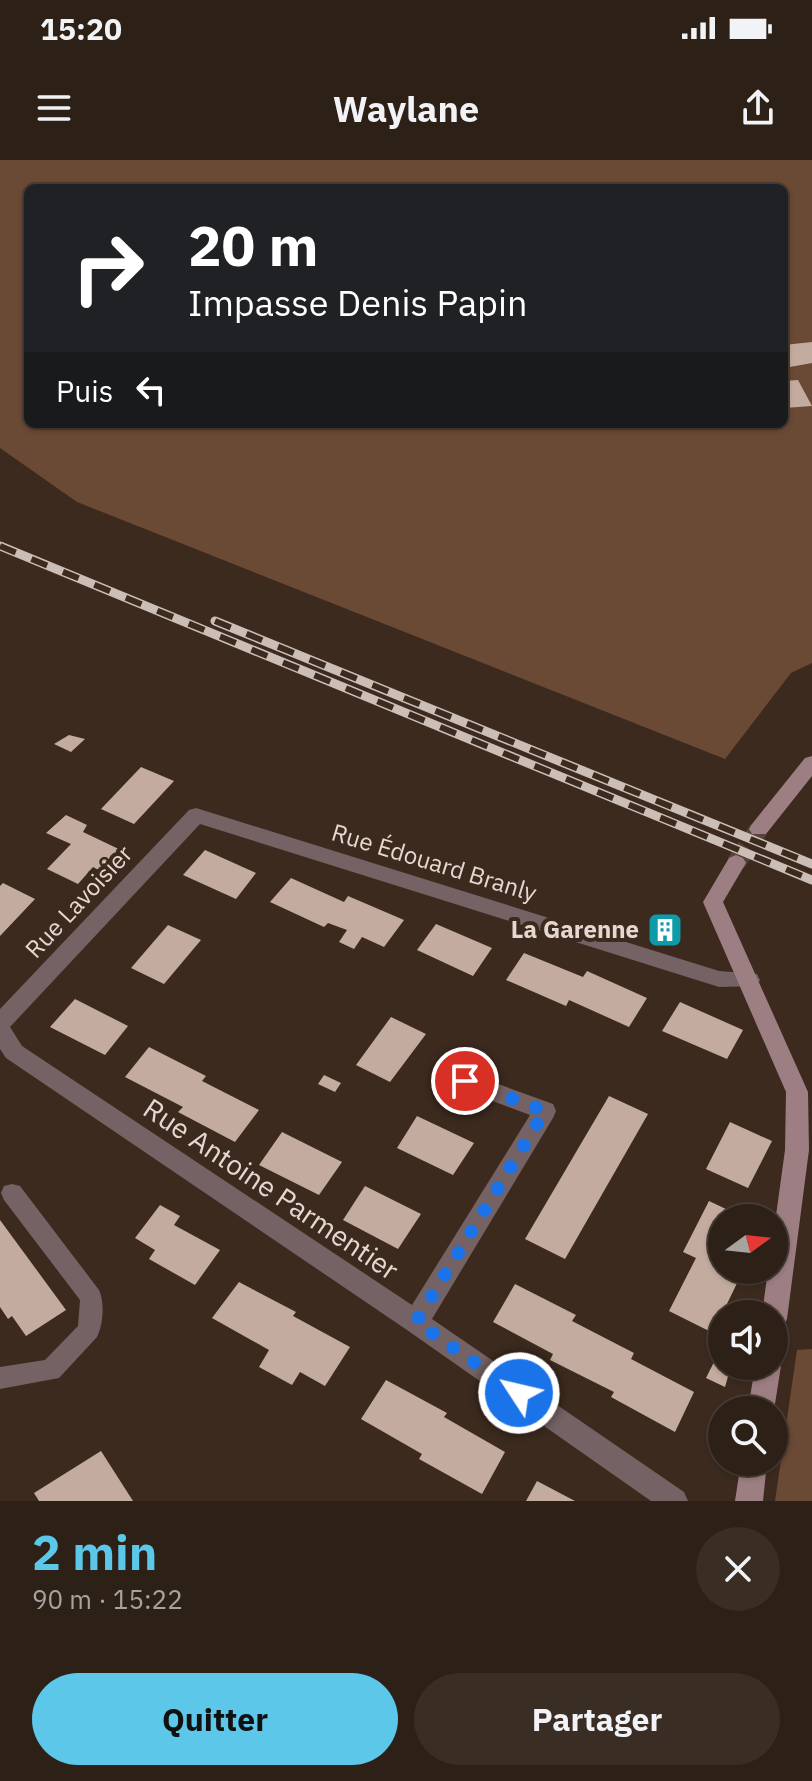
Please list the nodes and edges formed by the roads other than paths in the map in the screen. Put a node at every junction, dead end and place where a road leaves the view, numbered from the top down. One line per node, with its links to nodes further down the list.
1 (812, 763): 3 (street)
2 (196, 815): 5 (street, Rue Édouard Branly); 6 (street, Rue Lavoisier)
3 (759, 829)
4 (736, 863): 5 (street)
5 (749, 980): 10 (street)
6 (0, 1023)
7 (0, 1030): 11 (street, Rue Antoine Parmentier)
8 (465, 1081): 11 (street)
9 (12, 1193): 12 (lane)
10 (777, 1300)
11 (416, 1322): 14 (street, Rue Antoine Parmentier)
12 (0, 1378)
13 (752, 1476): 15 (street)
14 (674, 1501)
15 (749, 1501)

